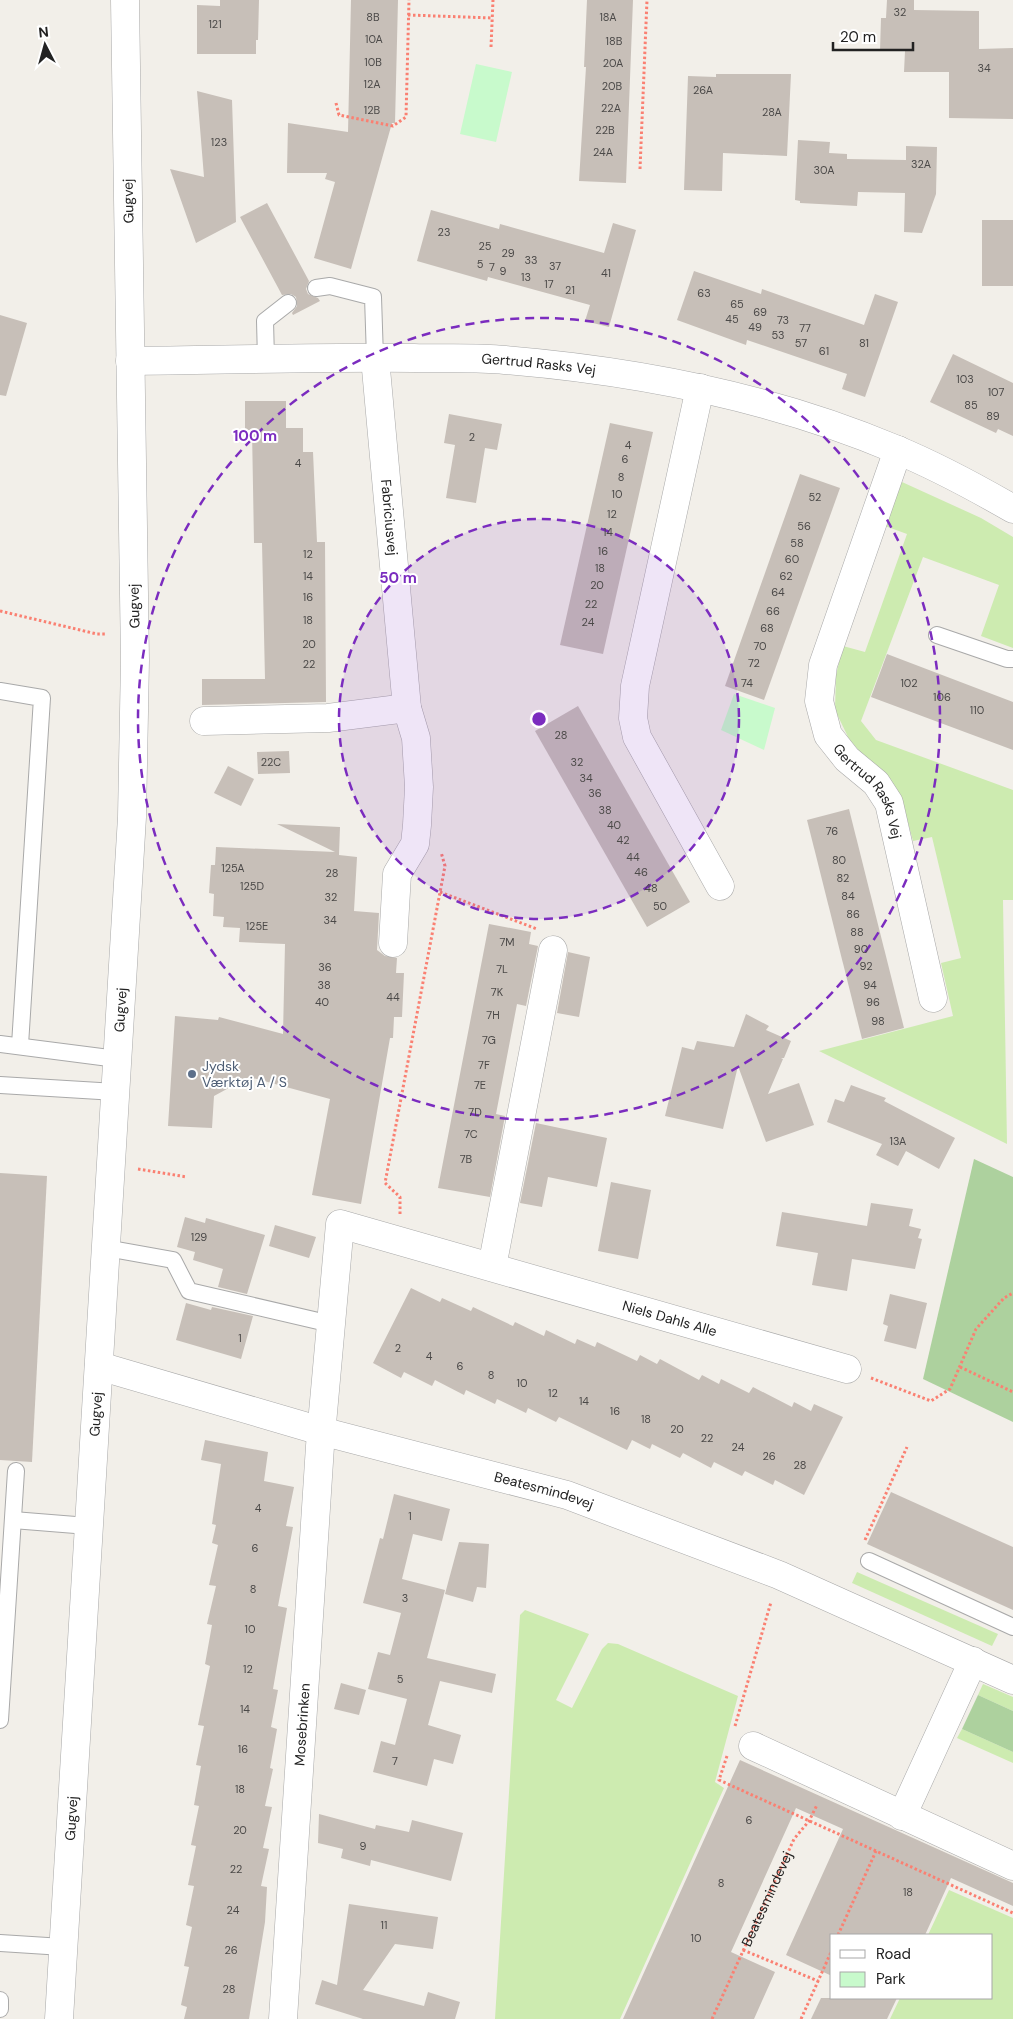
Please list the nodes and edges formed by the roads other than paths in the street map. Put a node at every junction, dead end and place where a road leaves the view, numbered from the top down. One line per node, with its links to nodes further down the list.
1 (125, 0): 6 (street, Gugvej)
2 (316, 288): 4 (lane)
3 (288, 303): 5 (lane)
4 (374, 358): 5 (street, Gertrud Rasks Vej); 7 (street, Gertrud Rasks Vej); 13 (street, Fabriciusvej)
5 (266, 359): 6 (street, Gertrud Rasks Vej)
6 (130, 361): 21 (street, Gugvej)
7 (700, 388): 8 (street, Gertrud Rasks Vej); 15 (street)
8 (898, 450): 9 (street, Gertrud Rasks Vej); 18 (street, Gertrud Rasks Vej)
9 (1013, 509)
10 (937, 635): 11 (lane)
11 (1013, 658)
12 (0, 691): 20 (lane)
13 (407, 708): 14 (street); 16 (street, Fabriciusvej)
14 (204, 721)
15 (720, 886)
16 (393, 943)
17 (553, 950): 25 (street)
18 (933, 998)
19 (0, 1044): 20 (lane)
20 (20, 1045): 21 (lane)
21 (117, 1059): 23 (street, Gugvej)
22 (0, 1085): 23 (lane)
23 (116, 1092): 24 (street, Gugvej)
24 (106, 1248): 26 (lane); 27 (street, Gugvej)
25 (492, 1267): 26 (street, Niels Dahls Alle); 28 (street, Niels Dahls Alle)
26 (332, 1324): 29 (street, Niels Dahls Alle)
27 (99, 1366): 29 (street, Beatesmindevej); 32 (street, Gugvej)
28 (847, 1369)
29 (321, 1431): 35 (street, Beatesmindevej); 46 (street, Mosebrinken)
30 (16, 1471): 31 (lane)
31 (13, 1520): 32 (lane); 37 (lane)
32 (88, 1526): 42 (street, Gugvej)
33 (869, 1562): 34 (lane)
34 (1013, 1627)
35 (973, 1661): 36 (street, Beatesmindevej); 39 (street)
36 (1013, 1680)
37 (0, 1720)
38 (738, 1744): 39 (street)
39 (902, 1816): 40 (street)
40 (1013, 1866)
41 (0, 1943): 42 (lane)
42 (63, 1947): 45 (street, Gugvej)
43 (0, 2000): 44 (lane)
44 (0, 2009)
45 (59, 2019)
46 (283, 2019)

